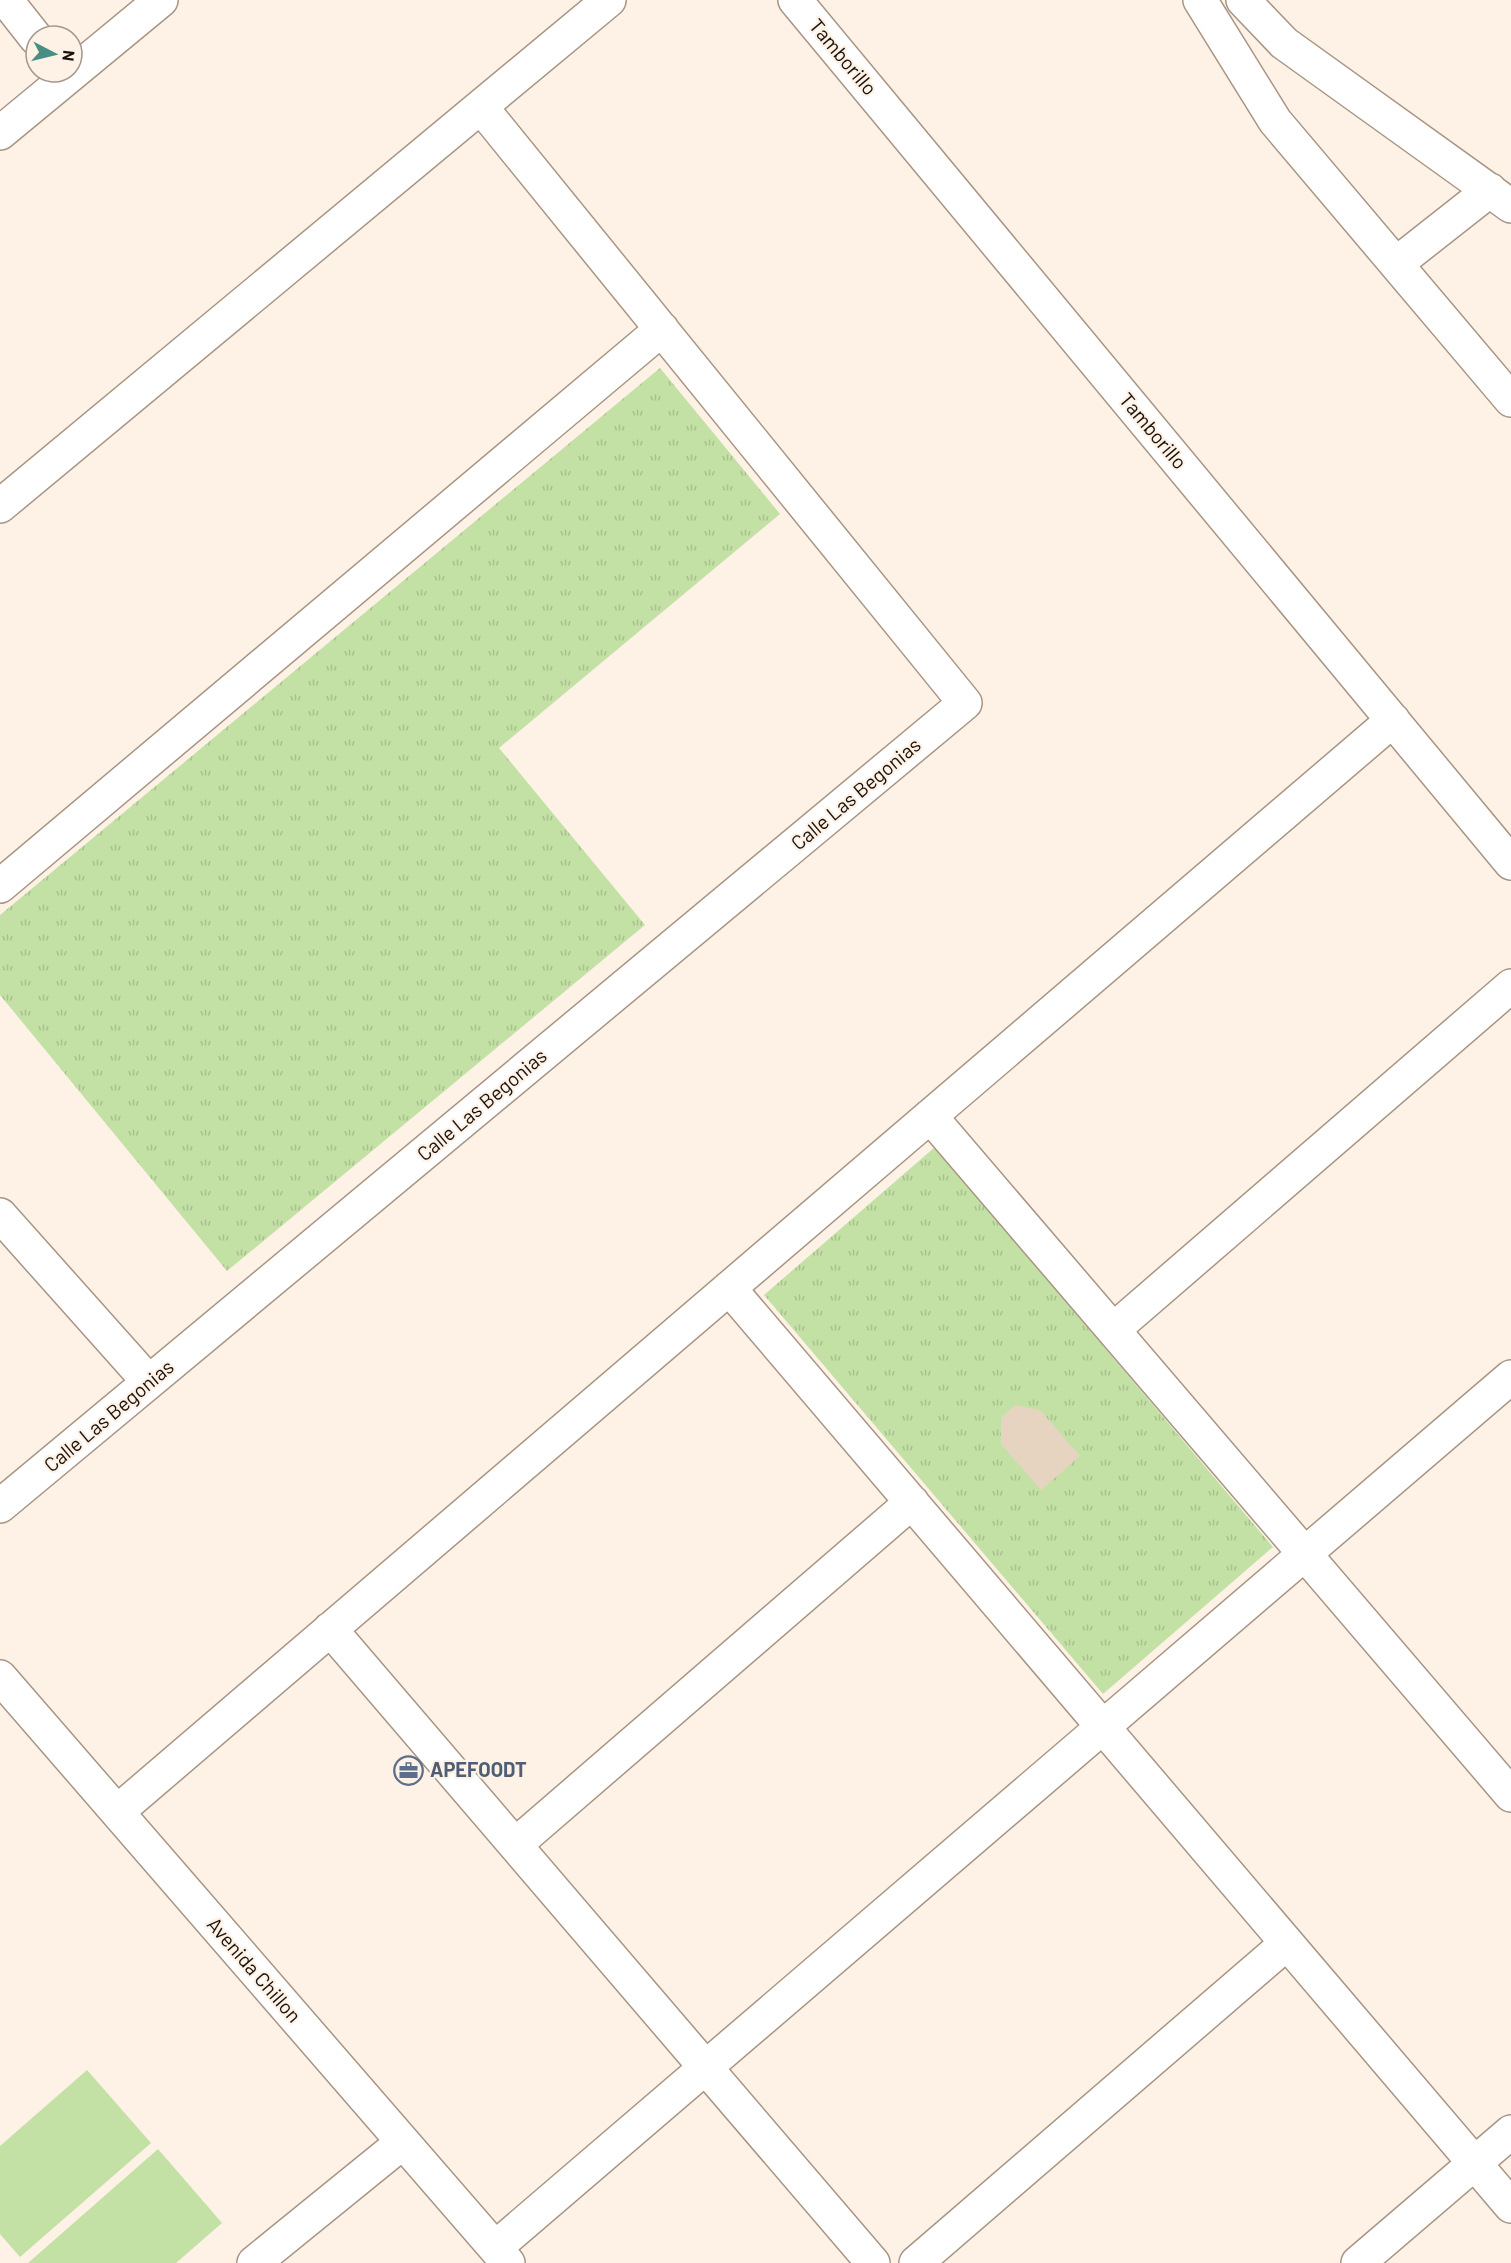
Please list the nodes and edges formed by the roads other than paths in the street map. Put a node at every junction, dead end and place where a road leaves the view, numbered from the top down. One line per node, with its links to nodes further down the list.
1 (6, 0): 7 (street)
2 (161, 0): 8 (street)
3 (609, 0): 10 (street)
4 (795, 0): 17 (street, Tamborillo)
5 (1200, 0): 13 (street)
6 (1243, 0): 12 (street)
7 (25, 24)
8 (84, 60)
9 (55, 84): 11 (street)
10 (481, 107): 14 (street); 16 (street)
11 (0, 133)
12 (1500, 198): 13 (street)
13 (1396, 264): 15 (street)
14 (662, 329): 19 (street); 26 (street, Calle Las Begonias)
15 (1511, 400)
16 (0, 506)
17 (1393, 720): 18 (street, Tamborillo); 21 (street)
18 (1511, 863)
19 (0, 886)
20 (1511, 986): 24 (street)
21 (930, 1116): 23 (street); 24 (street)
22 (0, 1215): 26 (street)
23 (729, 1288): 27 (street); 30 (street)
24 (1113, 1330): 29 (street)
25 (1511, 1377): 29 (street)
26 (149, 1382): 28 (street, Calle Las Begonias)
27 (912, 1502): 32 (street); 36 (street)
28 (0, 1506)
29 (1305, 1554): 32 (street); 33 (street)
30 (330, 1629): 35 (street); 36 (street)
31 (0, 1677): 35 (street, Avenida Chillon)
32 (1103, 1728): 37 (street); 38 (street)
33 (1500, 1760): 34 (street)
34 (1511, 1795)
35 (117, 1812): 40 (street, Avenida Chillon)
36 (515, 1845): 38 (street)
37 (1287, 1943): 41 (street); 46 (street)
38 (706, 2068): 43 (street); 45 (street)
39 (1511, 2132): 41 (street)
40 (403, 2142): 43 (street, Avenida Chillon); 44 (street)
41 (1474, 2163): 42 (street); 47 (street)
42 (1511, 2206)
43 (502, 2256)
44 (254, 2263)
45 (873, 2263)
46 (916, 2263)
47 (1358, 2263)

